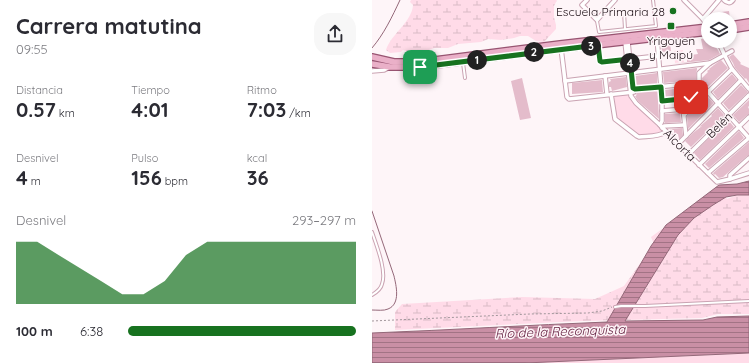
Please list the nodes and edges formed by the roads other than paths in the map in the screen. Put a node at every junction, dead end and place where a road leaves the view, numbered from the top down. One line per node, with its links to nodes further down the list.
1 (587, 0): 11 (street)
2 (615, 0): 11 (street)
3 (653, 0): 16 (lane)
4 (684, 0): 10 (street)
5 (719, 0): 9 (street)
6 (724, 0): 7 (street)
7 (733, 0)
8 (624, 12): 16 (lane)
9 (709, 12)
10 (701, 17)
11 (597, 20): 16 (lane)
12 (749, 22): 13 (main road)
13 (737, 24)
14 (749, 27): 17 (main road)
15 (701, 28): 19 (main road)
16 (625, 29)
17 (737, 29)
18 (701, 33): 19 (main road)
19 (656, 36): 20 (main road); 22 (main road); 25 (street)
20 (627, 42): 21 (main road); 29 (street, Alcorta)
21 (598, 45): 22 (main road); 29 (street)
22 (560, 46): 28 (main road); 42 (street)
23 (721, 48): 26 (street)
24 (732, 52): 26 (street)
25 (658, 56): 29 (street); 35 (street)
26 (725, 56): 30 (street); 34 (street)
27 (372, 57): 28 (main road)
28 (462, 59): 33 (main road); 40 (lane)
29 (628, 60): 37 (street, Alcorta)
30 (710, 63): 32 (street); 38 (street)
31 (372, 64): 33 (main road)
32 (699, 65): 35 (street); 38 (street)
33 (390, 67): 36 (street)
34 (732, 69): 41 (street); 47 (street)
35 (659, 70): 37 (street); 44 (street)
36 (372, 71)
37 (630, 73): 39 (street); 46 (street, Alcorta)
38 (700, 73): 43 (street)
39 (605, 76): 42 (street); 48 (street)
40 (465, 78)
41 (741, 80): 45 (street); 52 (street)
42 (565, 81): 48 (street)
43 (699, 86): 44 (street); 47 (street); 50 (street)
44 (661, 87): 46 (street); 51 (street)
45 (749, 89)
46 (632, 91): 48 (street); 59 (street, Alcorta)
47 (708, 92): 52 (street); 55 (street)
48 (609, 94): 61 (street)
49 (749, 95): 56 (street, Belén)
50 (682, 99): 51 (street); 53 (street)
51 (662, 101): 54 (street)
52 (718, 104): 56 (street); 62 (street)
53 (683, 109): 54 (street); 55 (street)
54 (662, 111): 59 (street)
55 (684, 115): 58 (street)
56 (729, 115): 60 (street); 65 (street, Belén)
57 (749, 117): 60 (street)
58 (684, 125): 59 (street); 62 (street)
59 (661, 127): 61 (street, Alcorta)
60 (739, 127): 63 (street); 67 (street)
61 (666, 132): 64 (street, Alcorta)
62 (686, 136): 64 (street)
63 (749, 138): 68 (street)
64 (678, 144): 65 (street, Alcorta)
65 (689, 154): 67 (street, Alcorta)
66 (749, 158): 70 (street)
67 (699, 165): 68 (street, Alcorta)
68 (708, 173): 70 (street, Alcorta)
69 (749, 173): 70 (street)
70 (730, 179)
71 (372, 232): 72 (lane)
72 (372, 295)
73 (749, 301): 74 (lane)
74 (615, 307)

